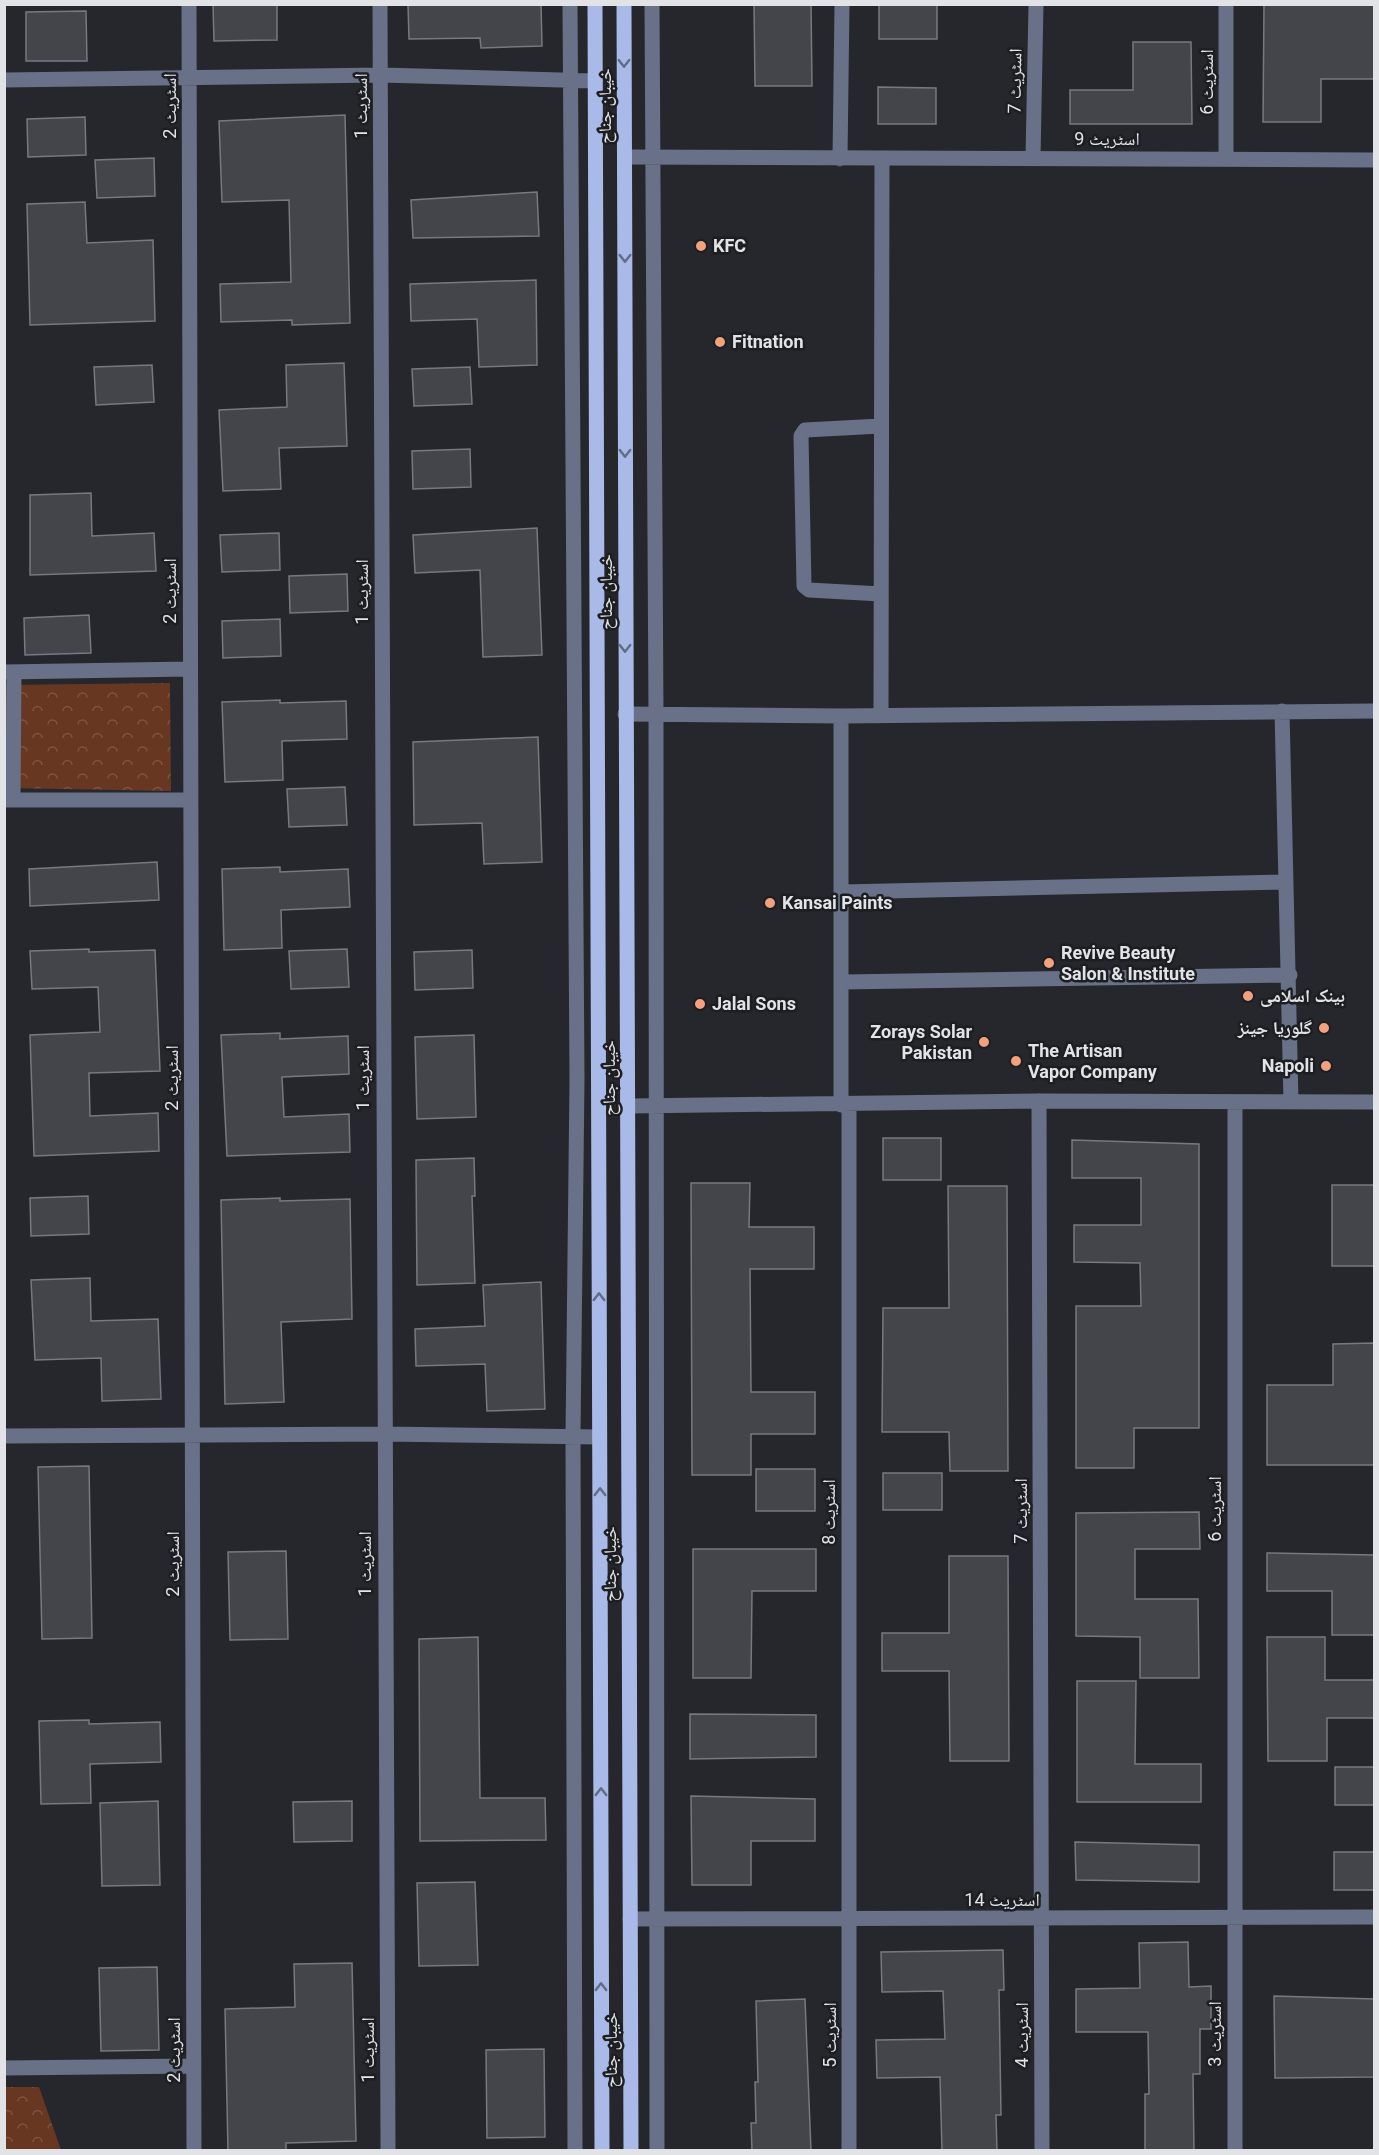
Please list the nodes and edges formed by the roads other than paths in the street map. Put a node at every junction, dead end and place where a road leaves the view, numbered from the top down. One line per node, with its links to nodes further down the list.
1 (189, 4): 13 (street, اسٹریٹ 2)
2 (380, 4): 10 (street, اسٹریٹ 1)
3 (570, 4): 11 (street)
4 (595, 4): 14 (main road, خیبان جناح)
5 (624, 4): 15 (main road, خیبان جناح, one-way to 15)
6 (652, 4): 16 (street)
7 (842, 4): 18 (street)
8 (1036, 4): 17 (street, اسٹریٹ 7)
9 (1226, 4): 20 (street, اسٹریٹ 6)
10 (381, 75): 11 (street); 13 (street); 45 (street, اسٹریٹ 1)
11 (570, 79): 14 (street); 48 (street)
12 (4, 80): 13 (street)
13 (189, 80): 24 (street, اسٹریٹ 2)
14 (595, 81): 49 (main road, خیبان جناح, one-way to 14)
15 (625, 157): 16 (street, اسٹریٹ 9); 28 (main road, خیبان جناح, one-way to 28)
16 (653, 158): 18 (street, اسٹریٹ 9); 29 (street)
17 (1033, 158): 19 (street, اسٹریٹ 9); 20 (street, اسٹریٹ 9)
18 (840, 159): 19 (street, اسٹریٹ 9)
19 (882, 159): 22 (street)
20 (1226, 159): 21 (street, اسٹریٹ 9)
21 (1374, 160)
22 (881, 426): 23 (street); 23 (street)
23 (881, 594): 30 (street)
24 (189, 669): 25 (street); 33 (street, اسٹریٹ 2)
25 (9, 672): 32 (street)
26 (1282, 711): 27 (street); 30 (street); 34 (street)
27 (1374, 711)
28 (626, 714): 29 (street); 43 (main road, خیبان جناح)
29 (656, 714): 31 (street); 44 (street)
30 (881, 714): 31 (street)
31 (841, 716): 35 (street, اسٹریٹ 8)
32 (9, 800): 33 (street)
33 (190, 801): 46 (street, اسٹریٹ 2)
34 (1286, 882): 35 (street); 36 (street)
35 (843, 892): 37 (street, اسٹریٹ 8)
36 (1290, 975): 37 (street); 40 (street)
37 (843, 982): 42 (street, اسٹریٹ 8)
38 (1039, 1101): 39 (street); 42 (street); 54 (street, اسٹریٹ 7)
39 (1235, 1102): 40 (street); 50 (street, اسٹریٹ 6)
40 (1291, 1102): 41 (street)
41 (1374, 1102)
42 (845, 1105): 44 (street); 53 (street, اسٹریٹ 8)
43 (629, 1106): 44 (street); 52 (main road, خیبان جناح)
44 (656, 1106): 55 (street)
45 (384, 1434): 46 (street); 48 (street); 59 (street, اسٹریٹ 1)
46 (193, 1435): 47 (street); 56 (street, اسٹریٹ 2)
47 (4, 1436)
48 (573, 1437): 49 (street); 60 (street)
49 (599, 1437): 61 (main road, خیبان جناح, one-way to 49)
50 (1235, 1917): 51 (street, اسٹریٹ 14); 54 (street, اسٹریٹ 14); 66 (street, اسٹریٹ 3)
51 (1374, 1917)
52 (630, 1919): 55 (street, اسٹریٹ 14); 62 (main road, خیبان جناح)
53 (849, 1920): 54 (street, اسٹریٹ 14); 55 (street, اسٹریٹ 14); 64 (street, اسٹریٹ 5)
54 (1042, 1920): 65 (street, اسٹریٹ 4)
55 (657, 1921): 63 (street)
56 (193, 2066): 57 (street); 58 (street, اسٹریٹ 2)
57 (4, 2068)
58 (194, 2151)
59 (388, 2151)
60 (574, 2151)
61 (602, 2151)
62 (631, 2151)
63 (657, 2151)
64 (849, 2151)
65 (1042, 2151)
66 (1235, 2151)

